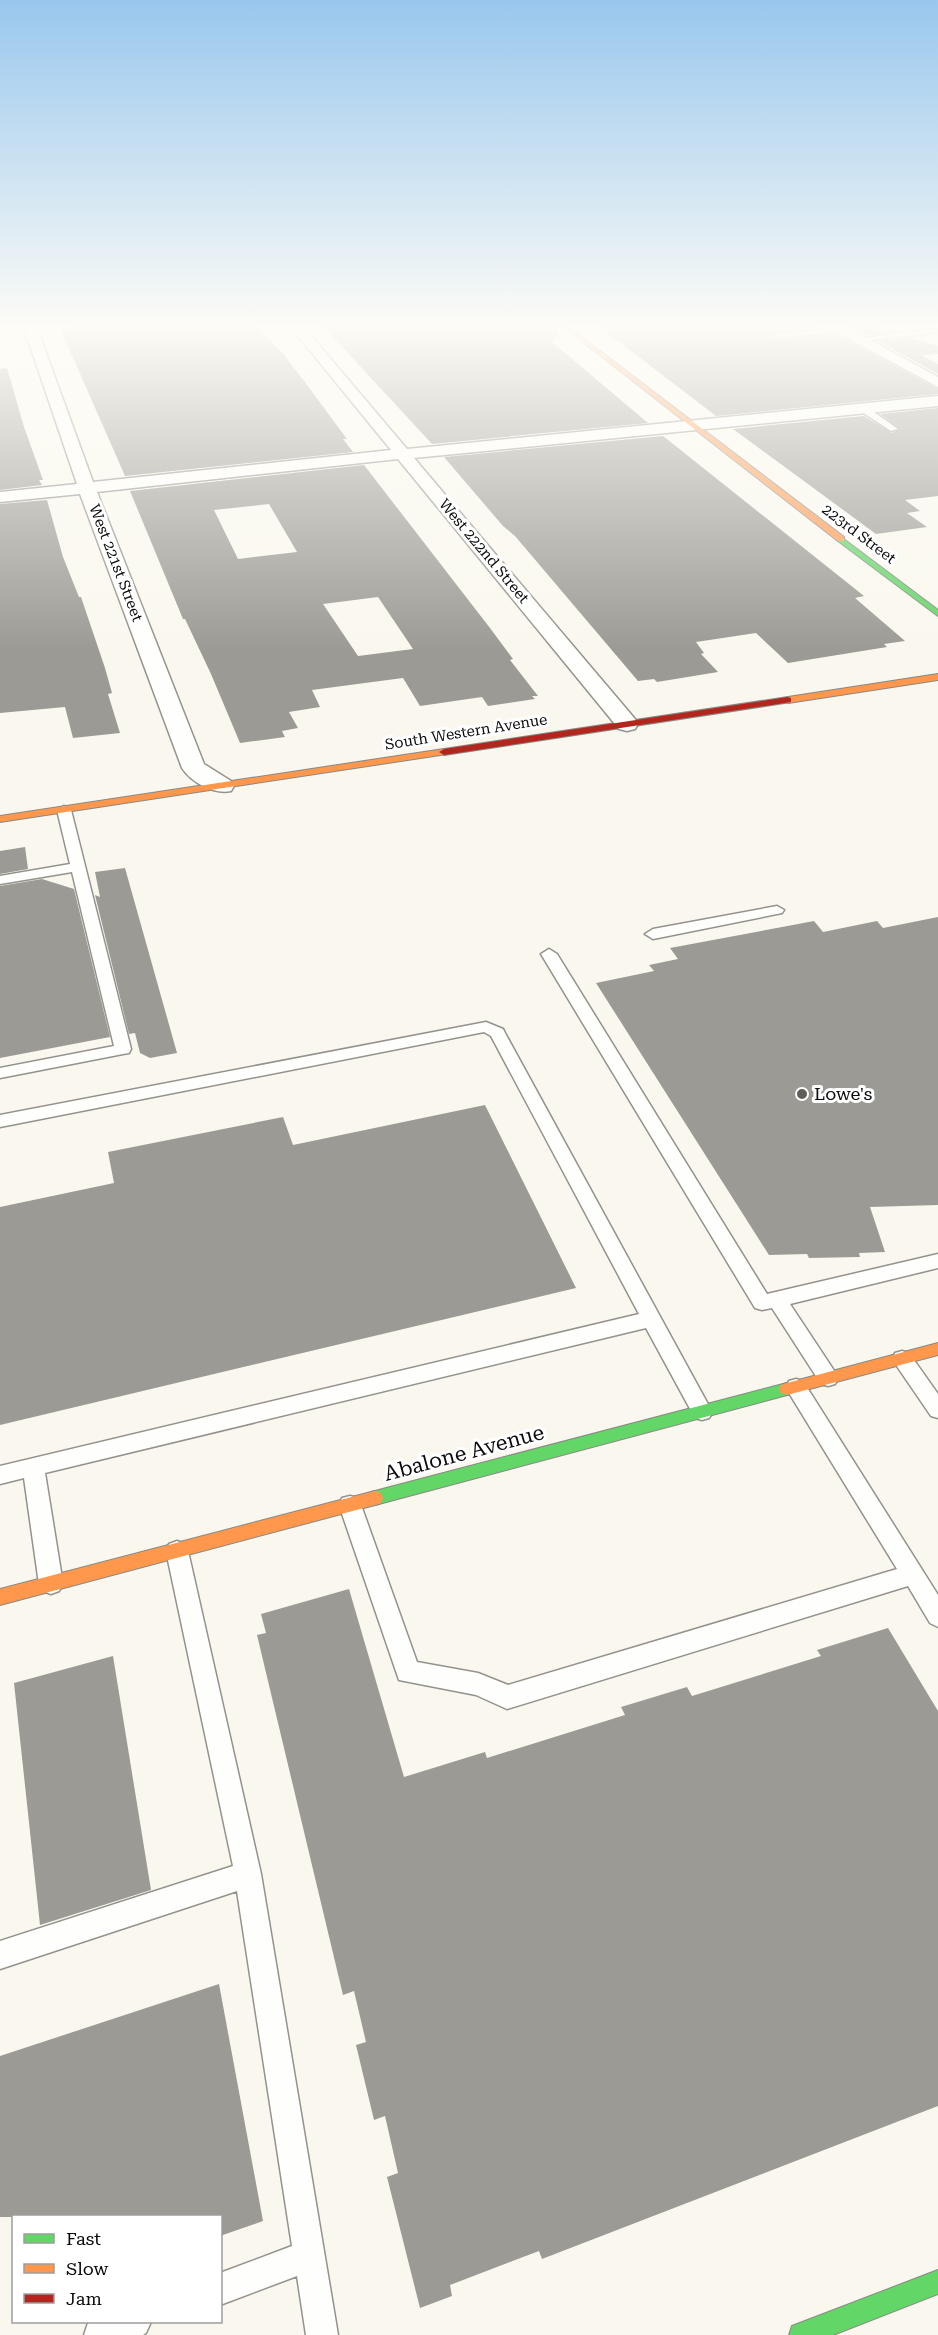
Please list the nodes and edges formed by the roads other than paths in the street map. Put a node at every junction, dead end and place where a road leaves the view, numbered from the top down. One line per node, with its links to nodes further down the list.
1 (68, 434): 6 (street, West 221st Street)
2 (386, 434): 5 (street, West 222nd Street)
3 (609, 434): 5 (street)
4 (701, 434): 8 (main road, 223rd Street)
5 (403, 454): 6 (street); 10 (street, West 222nd Street)
6 (87, 488): 7 (street); 12 (street, West 221st Street)
7 (0, 497)
8 (938, 614)
9 (938, 677): 10 (main road, South Western Avenue)
10 (627, 724): 13 (main road, South Western Avenue)
11 (217, 765): 12 (main road)
12 (188, 769): 13 (street)
13 (222, 786): 14 (main road, South Western Avenue)
14 (64, 810): 15 (main road, South Western Avenue); 16 (lane)
15 (0, 819)
16 (77, 867): 17 (lane); 21 (lane)
17 (0, 880)
18 (777, 910): 19 (lane)
19 (653, 934)
20 (549, 954): 24 (lane)
21 (0, 1073)
22 (0, 1121): 25 (lane)
23 (938, 1261): 24 (lane)
24 (776, 1299): 28 (lane)
25 (651, 1319): 31 (lane); 32 (lane)
26 (938, 1349): 27 (main road, Abalone Avenue)
27 (902, 1359): 28 (main road, Abalone Avenue); 30 (lane)
28 (828, 1378): 29 (main road, Abalone Avenue)
29 (796, 1387): 31 (main road, Abalone Avenue); 36 (lane)
30 (938, 1410)
31 (702, 1412): 34 (main road, Abalone Avenue)
32 (33, 1467): 33 (lane); 37 (lane)
33 (0, 1475)
34 (350, 1505): 35 (main road, Abalone Avenue); 36 (lane)
35 (177, 1551): 37 (main road, Abalone Avenue); 40 (lane)
36 (913, 1574): 39 (lane)
37 (51, 1584): 38 (main road, Abalone Avenue)
38 (0, 1597)
39 (938, 1616)
40 (248, 1874): 41 (lane); 42 (lane)
41 (0, 1954)
42 (309, 2255): 44 (lane); 47 (lane)
43 (938, 2282): 48 (main road)
44 (222, 2288)
45 (132, 2323): 46 (lane)
46 (100, 2335)
47 (322, 2335)
48 (801, 2335)

